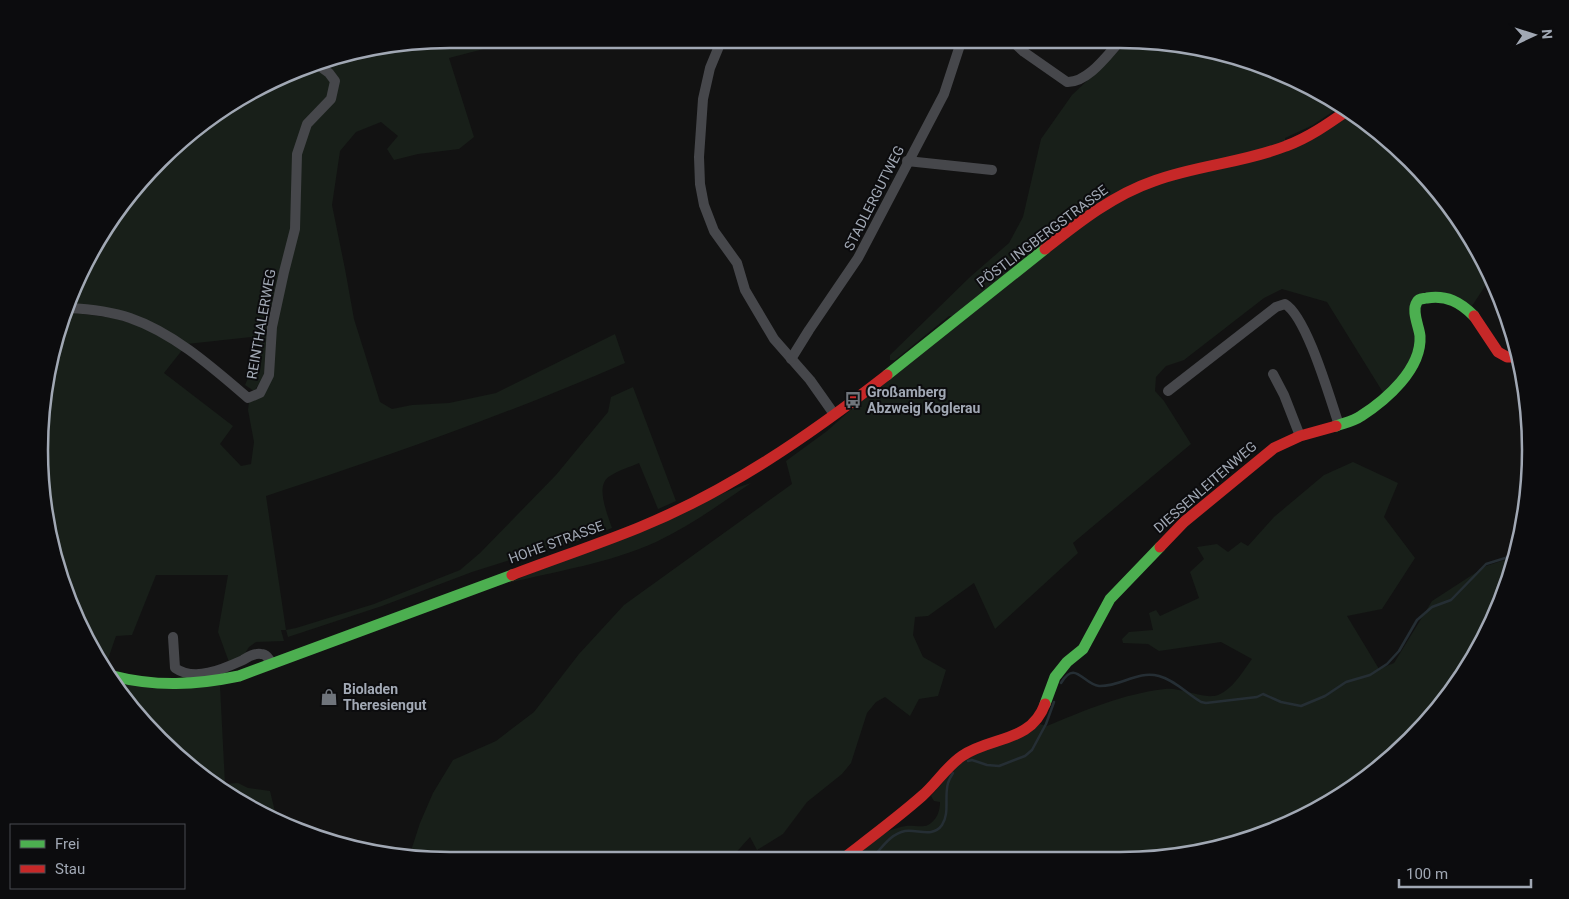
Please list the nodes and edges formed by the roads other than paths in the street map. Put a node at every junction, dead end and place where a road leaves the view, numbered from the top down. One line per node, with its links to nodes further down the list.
1 (718, 48): 11 (street)
2 (959, 48): 7 (street, STADLERGUTWEG)
3 (1019, 48): 4 (street)
4 (1113, 48)
5 (322, 68): 9 (street, REINTHALERWEG)
6 (1342, 114): 14 (main road, PÖSTLINGBERGSTRASSE)
7 (907, 161): 8 (street); 11 (street, STADLERGUTWEG)
8 (992, 170)
9 (73, 309)
10 (1511, 357): 15 (main road, DIESSENLEITENWEG)
11 (791, 359): 14 (street)
12 (1273, 374): 16 (street)
13 (1168, 391): 15 (street)
14 (834, 414): 18 (main road, HOHE STRASSE)
15 (1339, 425): 16 (main road, DIESSENLEITENWEG)
16 (1300, 436): 20 (main road, DIESSENLEITENWEG)
17 (173, 637): 18 (street)
18 (272, 664): 19 (main road, HOHE STRASSE)
19 (118, 677)
20 (852, 852)

